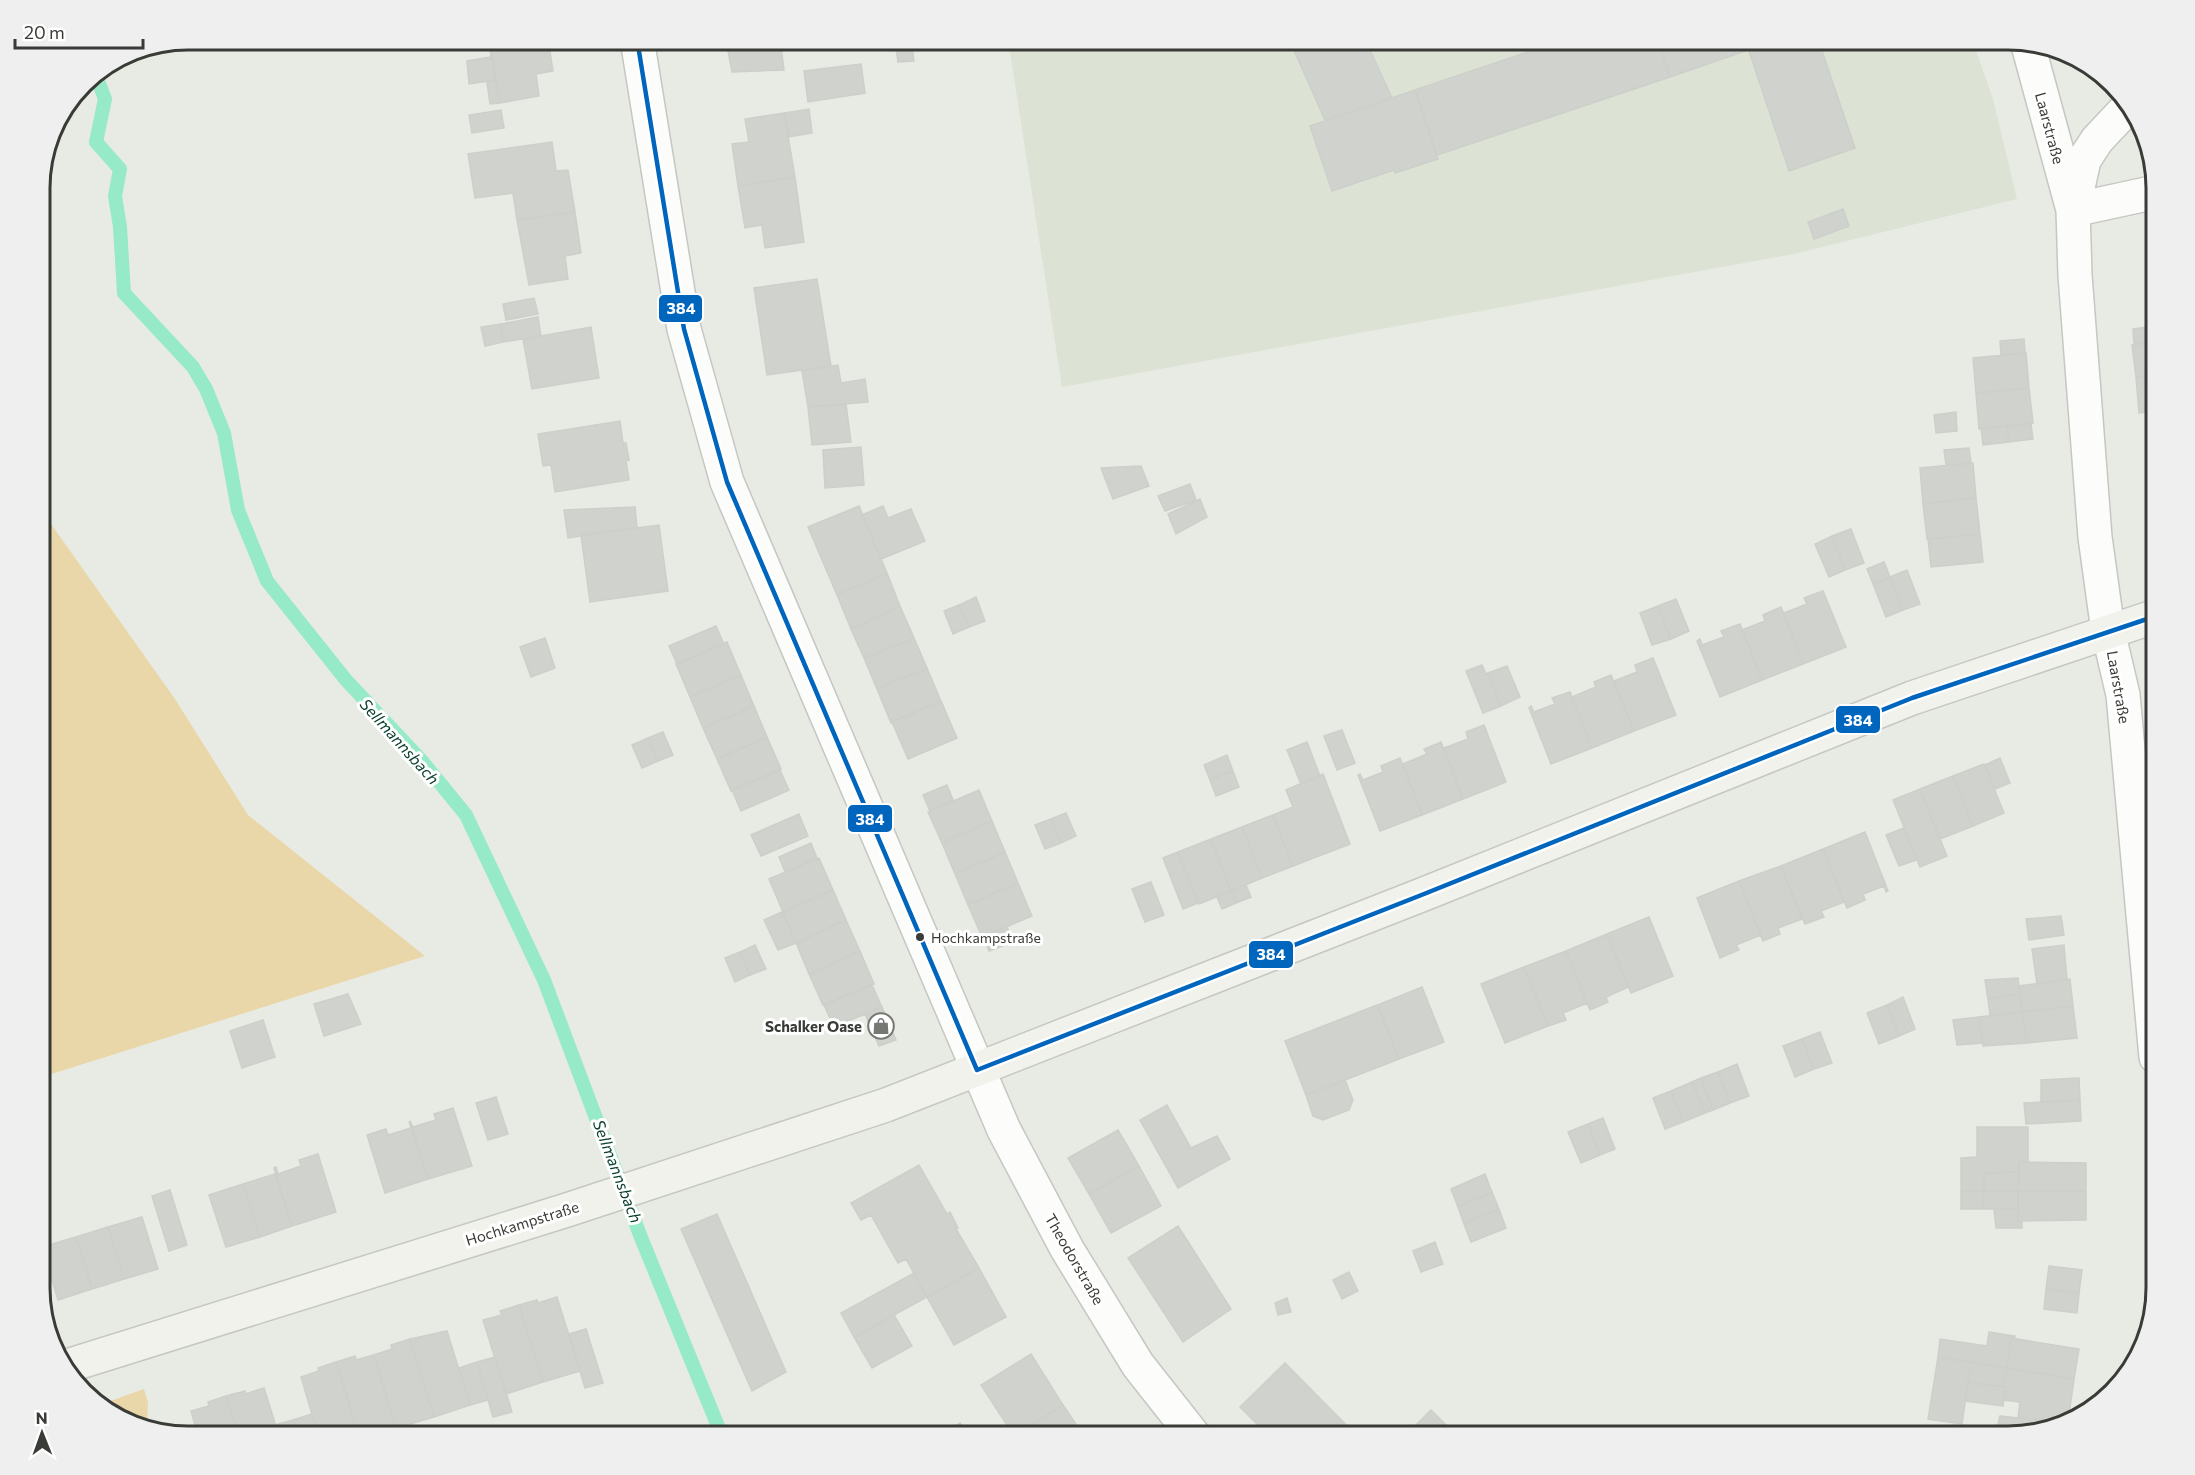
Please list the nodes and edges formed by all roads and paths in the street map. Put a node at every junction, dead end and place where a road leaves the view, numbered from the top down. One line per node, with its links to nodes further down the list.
1 (639, 50): 9 (street, Theodorstraße)
2 (2030, 52): 5 (street, Laarstraße)
3 (2123, 112): 5 (street, Laarstraße)
4 (2146, 194): 5 (street)
5 (2073, 210): 7 (street, Laarstraße)
6 (2146, 619): 7 (street, Hochkampstraße)
7 (2108, 631): 8 (street, Laarstraße); 9 (street, Hochkampstraße)
8 (2146, 947)
9 (977, 1070): 10 (street, Hochkampstraße); 11 (street, Theodorstraße)
10 (73, 1364)
11 (1186, 1426)

